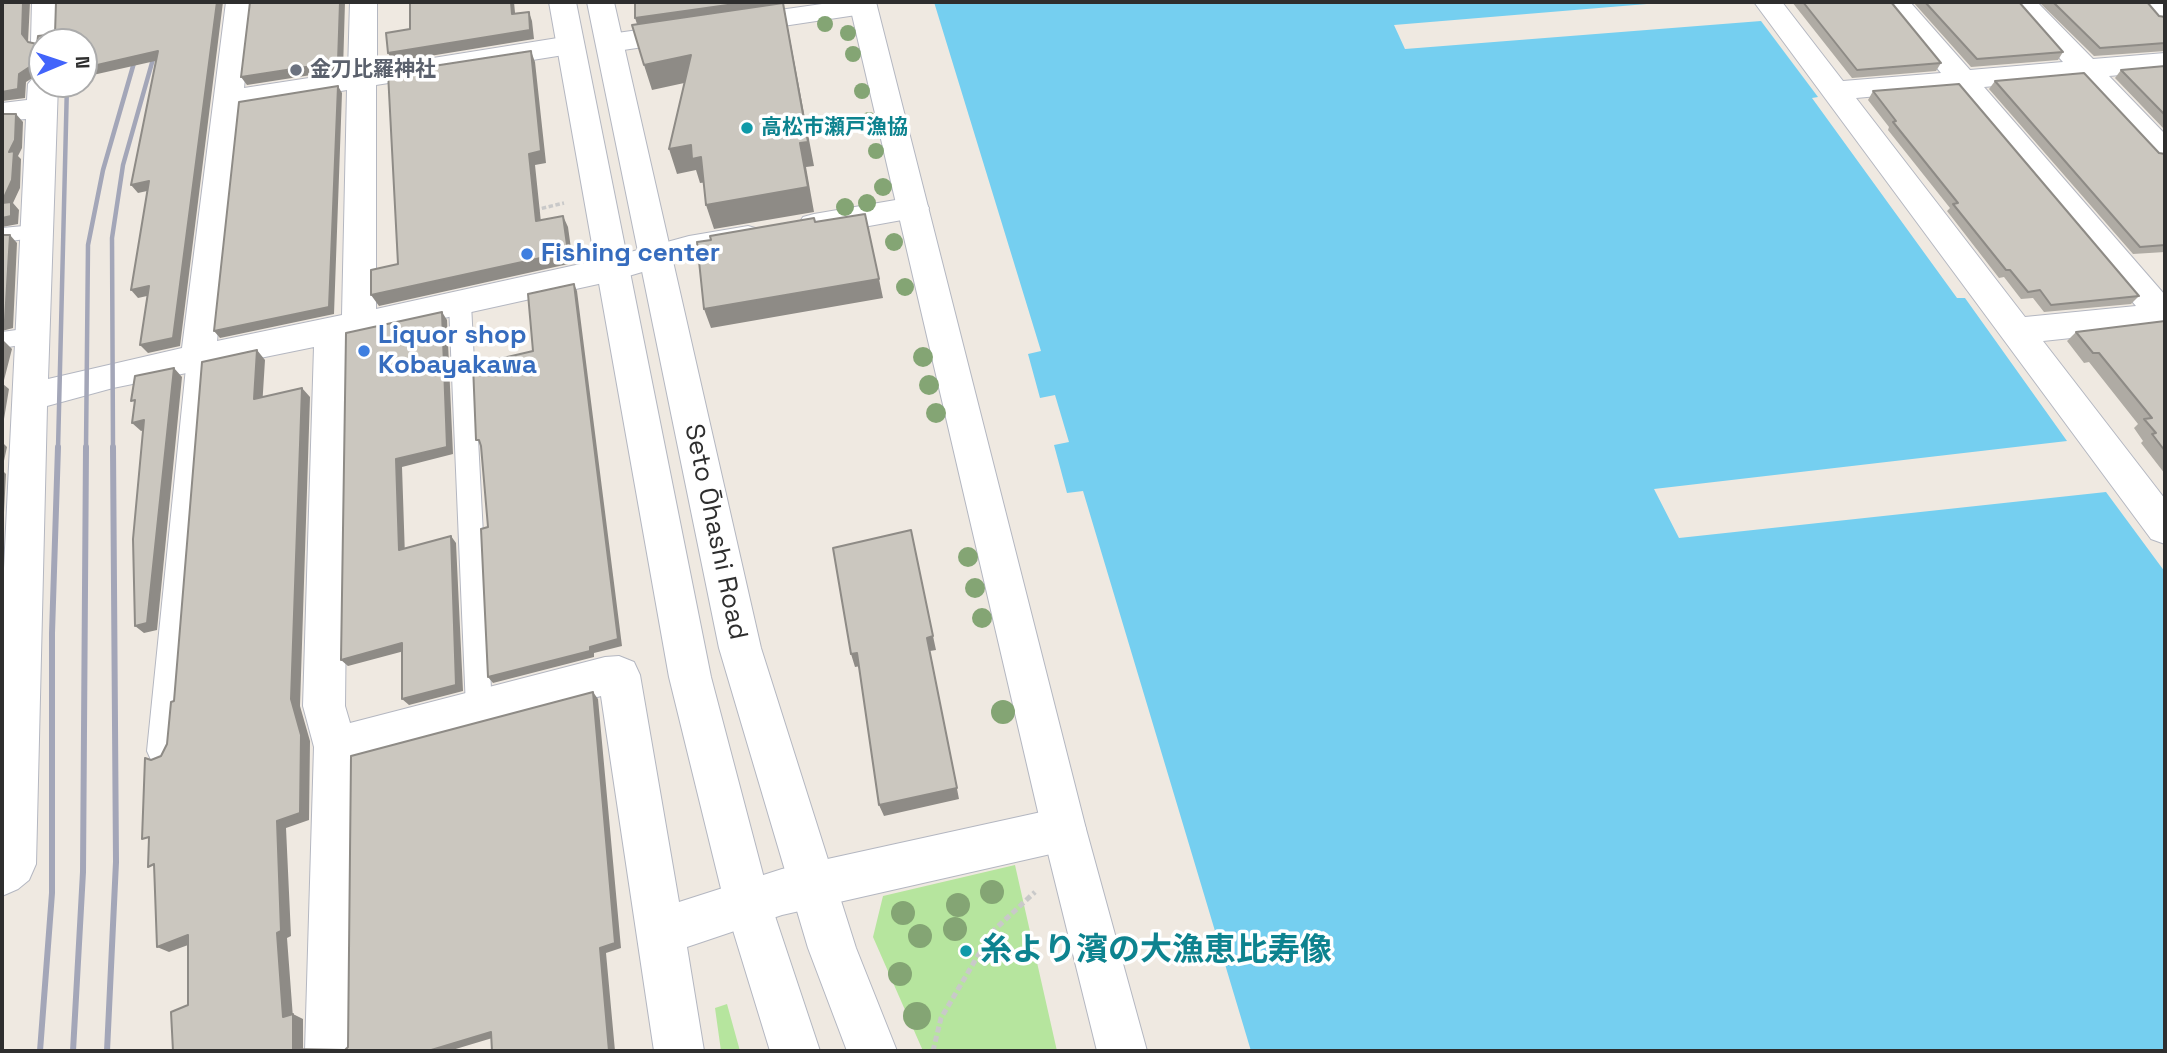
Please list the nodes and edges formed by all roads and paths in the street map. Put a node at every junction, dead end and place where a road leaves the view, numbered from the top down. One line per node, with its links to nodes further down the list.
1 (46, 2): 13 (street)
2 (239, 2): 23 (street)
3 (363, 2): 18 (street)
4 (562, 2): 15 (street, Seto Ōhashi Road)
5 (600, 2): 14 (street, Seto Ōhashi Road)
6 (1768, 2): 20 (street)
7 (1896, 2): 19 (street)
8 (2022, 2): 17 (street)
9 (2150, 2): 12 (street)
10 (863, 4): 11 (street); 27 (street)
11 (724, 14): 14 (street)
12 (2165, 16)
13 (45, 28)
14 (610, 43): 30 (street, Seto Ōhashi Road)
15 (570, 45): 18 (street); 31 (street, Seto Ōhashi Road)
16 (2165, 62): 17 (street)
17 (2087, 69): 19 (street); 25 (street)
18 (360, 78): 23 (street); 34 (street)
19 (1963, 80): 20 (street); 33 (street)
20 (1835, 91): 35 (street)
21 (38, 98): 24 (street)
22 (43, 98): 29 (street)
23 (228, 100): 37 (street)
24 (2, 113)
25 (2165, 152)
26 (575, 201): 28 (path)
27 (913, 208): 30 (street); 44 (street)
28 (529, 211)
29 (18, 234): 36 (street)
30 (656, 256): 31 (street); 46 (street, Seto Ōhashi Road)
31 (612, 269): 32 (street); 48 (street, Seto Ōhashi Road)
32 (460, 304): 34 (street); 41 (lane)
33 (2165, 316): 35 (street)
34 (345, 328): 37 (street); 42 (street)
35 (2015, 331): 39 (street)
36 (16, 338): 38 (street)
37 (198, 358): 38 (street); 43 (lane)
38 (30, 397): 40 (street)
39 (2165, 528)
40 (13, 565): 45 (street)
41 (479, 708): 42 (street); 49 (street)
42 (336, 747): 50 (street)
43 (162, 751)
44 (1064, 829): 46 (street); 55 (street)
45 (2, 873)
46 (812, 886): 48 (street); 53 (street, Seto Ōhashi Road)
47 (1035, 892): 54 (path)
48 (747, 901): 49 (street); 52 (street, Seto Ōhashi Road)
49 (661, 932): 51 (street)
50 (330, 1051)
51 (679, 1051)
52 (795, 1051)
53 (872, 1051)
54 (933, 1051)
55 (1122, 1051)

